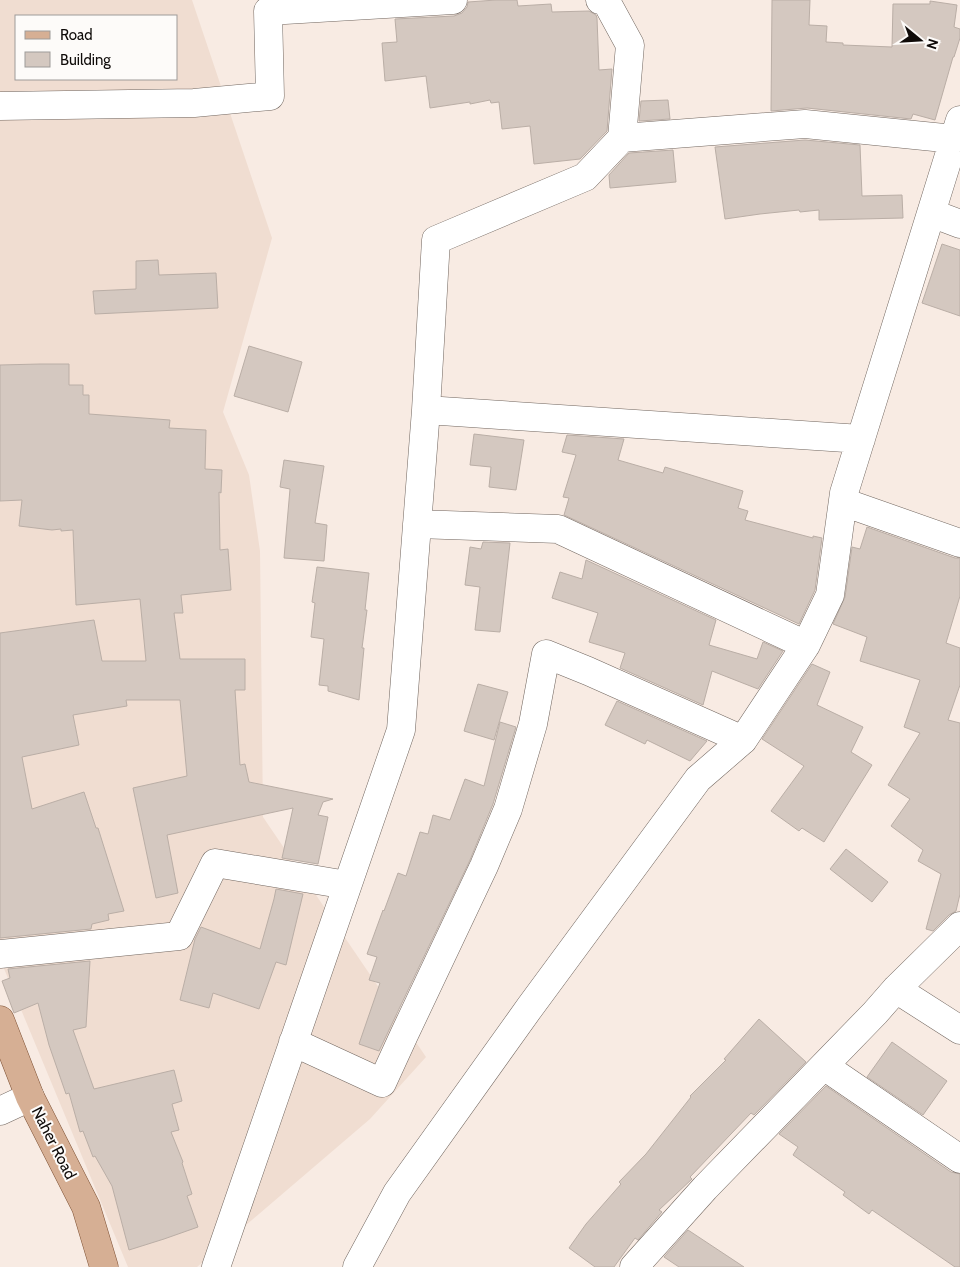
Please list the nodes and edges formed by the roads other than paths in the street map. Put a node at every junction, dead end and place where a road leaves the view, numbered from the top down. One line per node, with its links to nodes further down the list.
1 (453, 0): 3 (street)
2 (600, 0): 5 (street)
3 (0, 106)
4 (957, 130): 5 (street); 6 (street)
5 (622, 138): 8 (street)
6 (931, 213): 7 (street); 9 (street)
7 (960, 224)
8 (426, 410): 9 (street); 11 (street)
9 (861, 439): 10 (street)
10 (843, 502): 12 (street); 13 (street)
11 (417, 524): 13 (street); 15 (street)
12 (960, 543)
13 (806, 645): 14 (street)
14 (743, 740): 21 (street); 28 (street)
15 (348, 886): 17 (street); 21 (street)
16 (954, 942): 18 (street)
17 (0, 954)
18 (896, 989): 20 (street); 22 (street)
19 (0, 1020): 23 (main road, Naher Road)
20 (960, 1030)
21 (293, 1042): 27 (street)
22 (824, 1066): 25 (street); 29 (street)
23 (30, 1098): 24 (street); 26 (main road, Naher Road)
24 (0, 1111)
25 (960, 1159)
26 (104, 1267)
27 (216, 1267)
28 (357, 1267)
29 (634, 1267)

